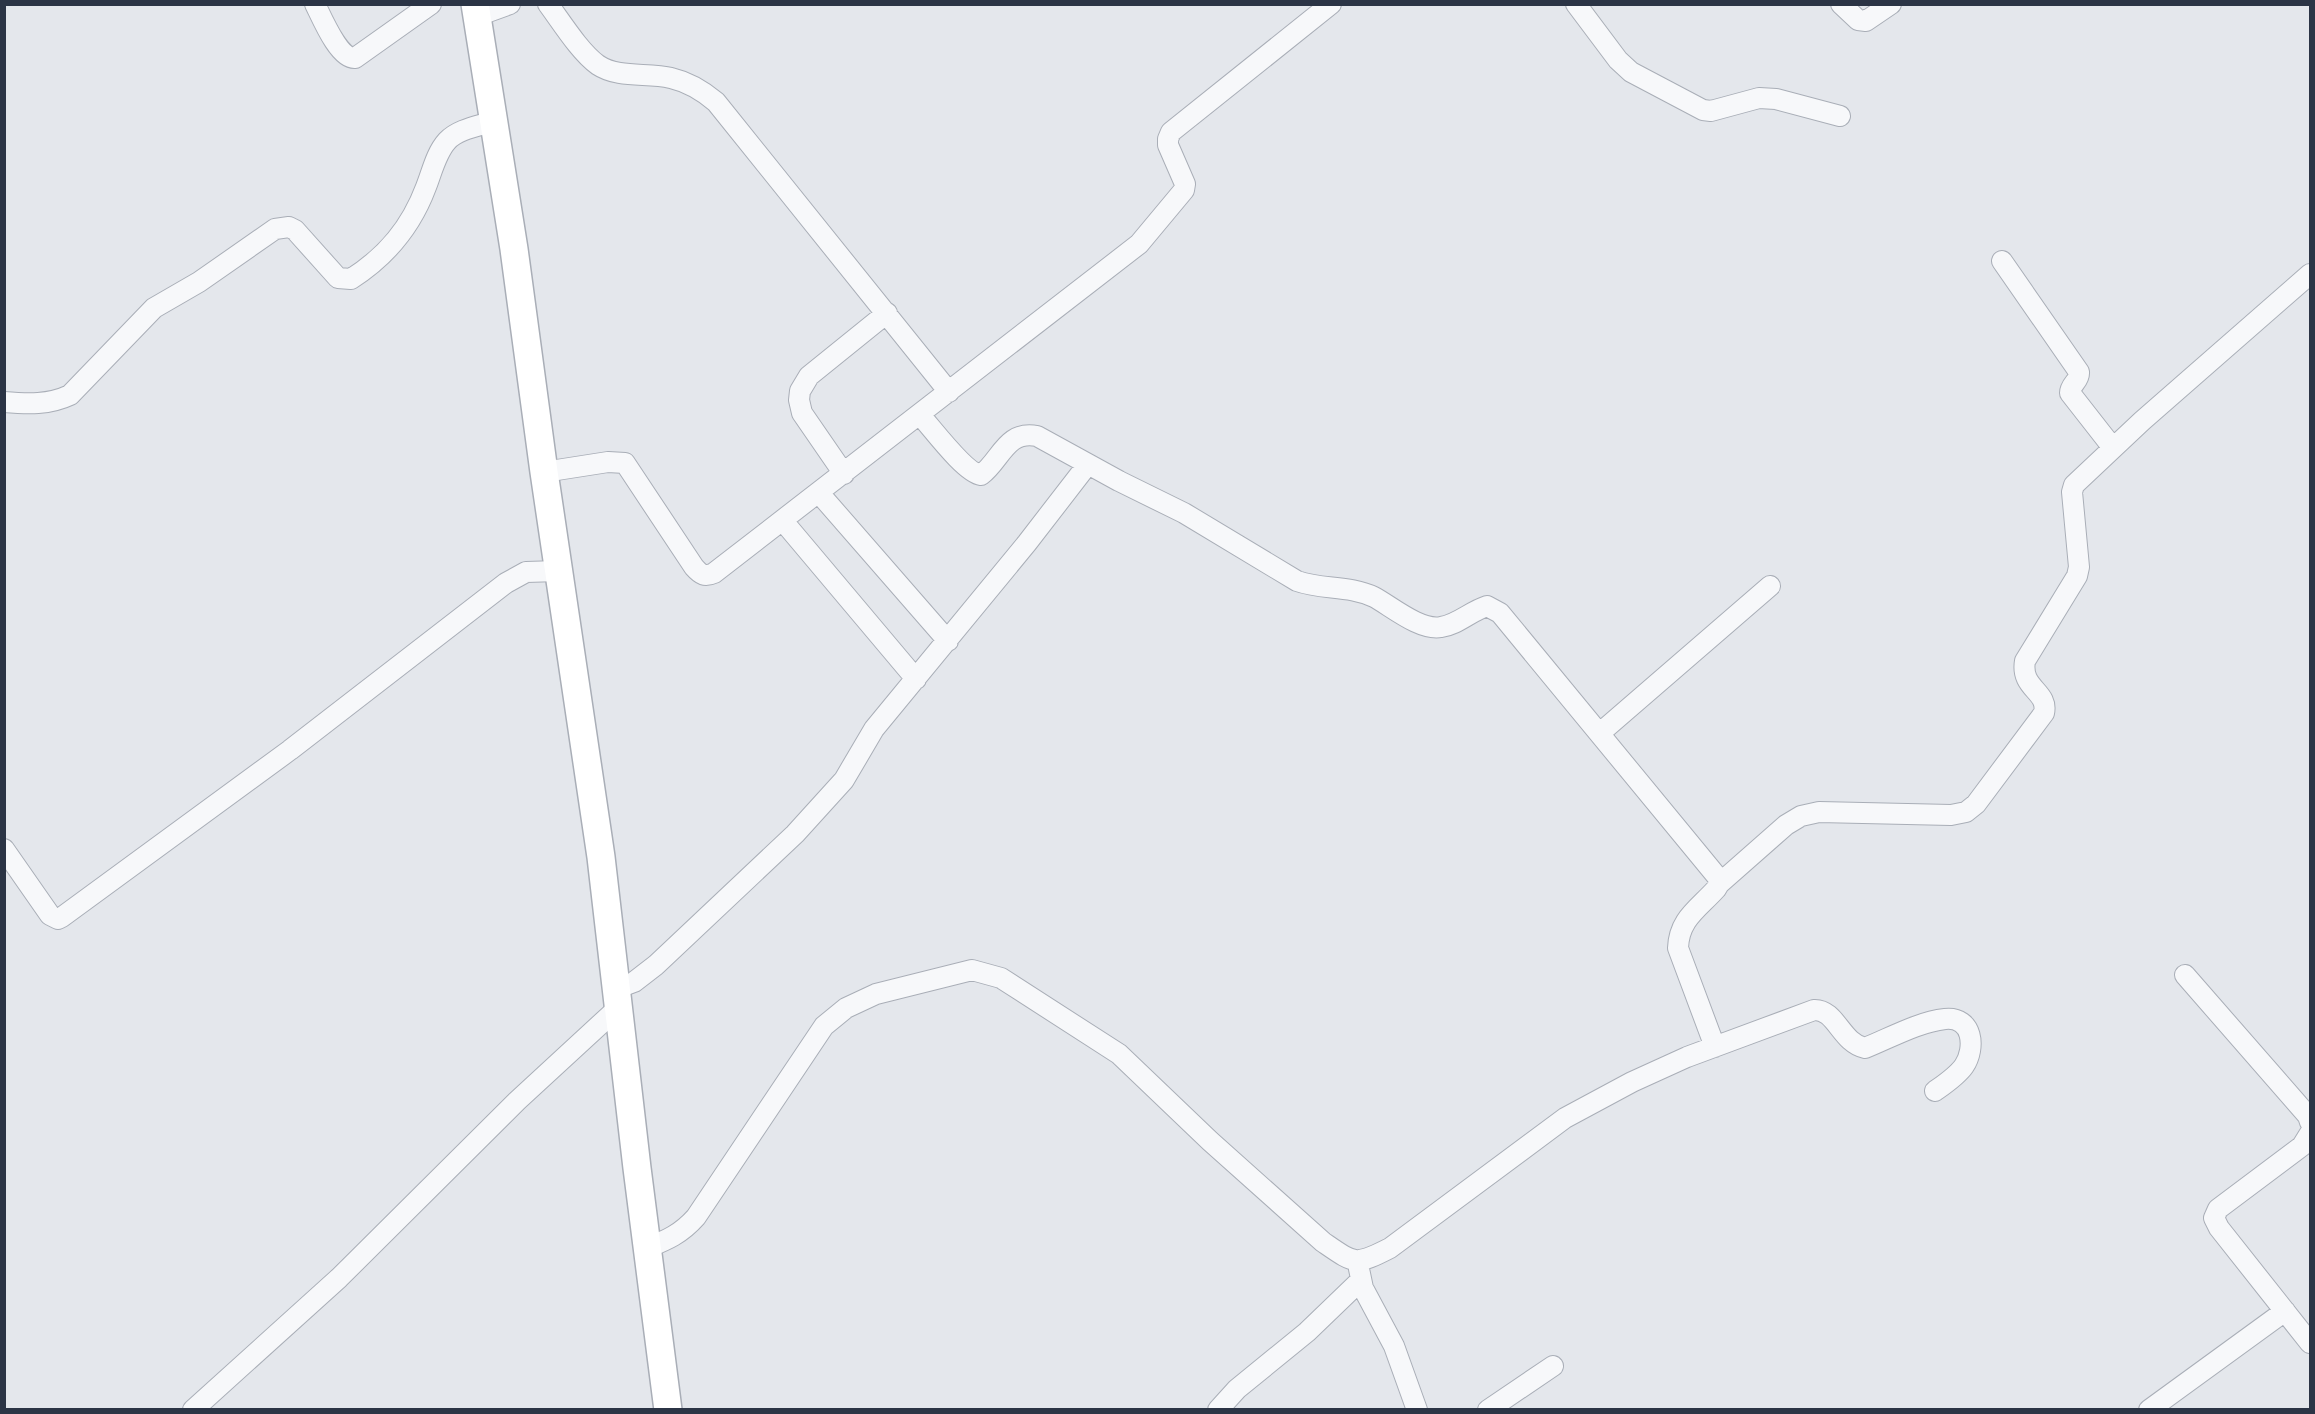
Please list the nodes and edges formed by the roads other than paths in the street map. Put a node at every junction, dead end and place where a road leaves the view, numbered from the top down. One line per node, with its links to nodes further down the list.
1 (315, 4): 2 (street)
2 (431, 4)
3 (510, 4): 9 (street)
4 (548, 4): 14 (street)
5 (1331, 4): 15 (street)
6 (1576, 4): 10 (street)
7 (1841, 4): 8 (street)
8 (1891, 4)
9 (476, 10): 11 (main road)
10 (1840, 116)
11 (494, 121): 16 (street); 20 (main road)
12 (2001, 261): 18 (street)
13 (2310, 274): 18 (street)
14 (887, 313): 15 (street); 21 (street)
15 (949, 393): 17 (street)
16 (4, 402)
17 (920, 415): 19 (street); 21 (street)
18 (2113, 448): 30 (street)
19 (1088, 464): 26 (street); 28 (street)
20 (544, 472): 23 (street); 24 (main road)
21 (844, 474): 22 (street)
22 (819, 494): 23 (street); 26 (street)
23 (783, 521): 27 (street)
24 (558, 571): 29 (street); 32 (main road)
25 (1770, 586): 28 (street)
26 (948, 641): 27 (street)
27 (916, 679): 32 (street)
28 (1600, 733): 30 (street)
29 (4, 849)
30 (1719, 884): 33 (street)
31 (2185, 975): 35 (street)
32 (618, 997): 37 (main road); 42 (street)
33 (1715, 1047): 34 (street); 38 (street)
34 (1935, 1091)
35 (2310, 1122)
36 (2310, 1133): 39 (street)
37 (647, 1248): 38 (street); 43 (main road)
38 (1360, 1271): 44 (street); 45 (street)
39 (2285, 1311): 40 (street); 47 (street)
40 (2310, 1343)
41 (1553, 1366): 46 (street)
42 (192, 1410)
43 (668, 1410)
44 (1218, 1410)
45 (1417, 1410)
46 (1488, 1410)
47 (2149, 1410)

